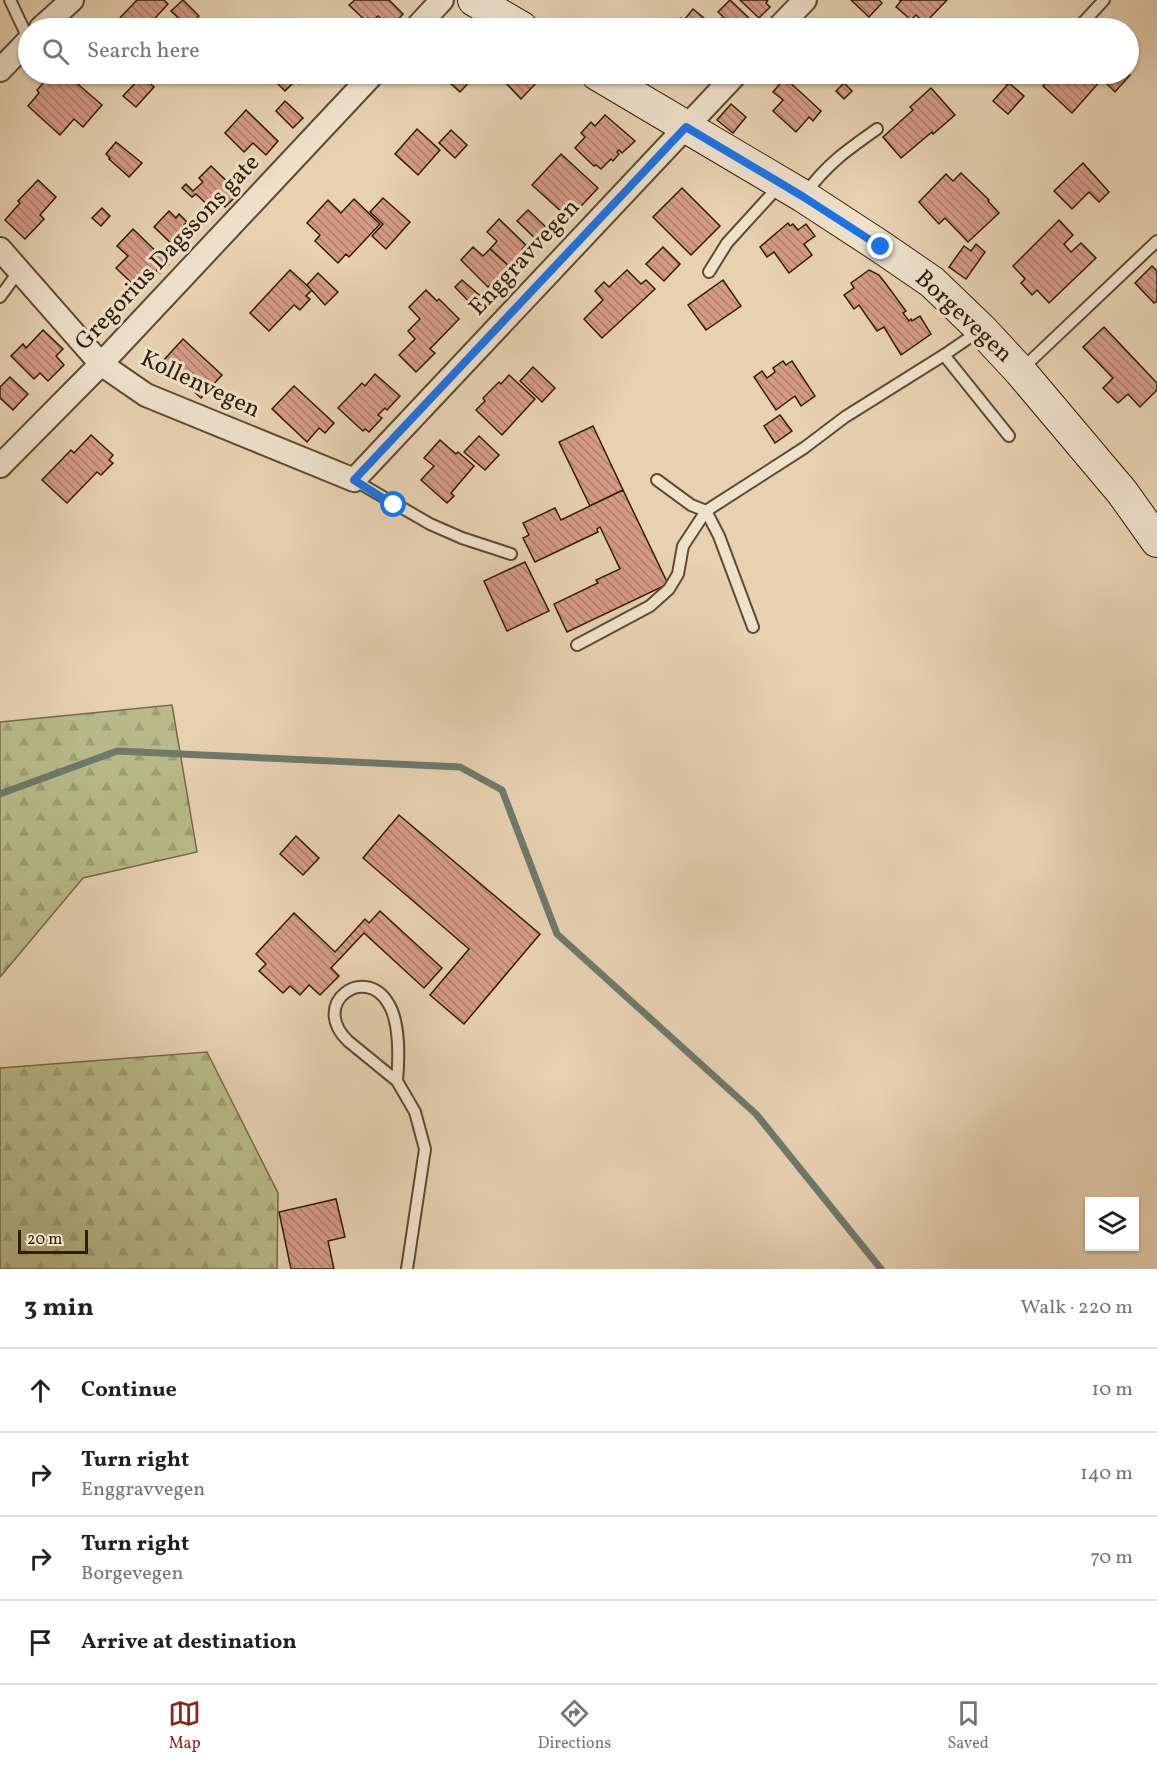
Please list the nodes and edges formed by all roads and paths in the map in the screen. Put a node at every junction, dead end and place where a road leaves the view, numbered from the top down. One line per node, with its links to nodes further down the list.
1 (10, 0): 7 (lane)
2 (72, 0): 8 (street)
3 (442, 0): 9 (street)
4 (474, 0): 10 (street)
5 (805, 0): 11 (street)
6 (1104, 0): 12 (lane)
7 (18, 18)
8 (52, 18)
9 (425, 18)
10 (505, 18)
11 (788, 18)
12 (1087, 18)
13 (18, 51): 14 (street)
14 (0, 70)
15 (364, 84): 28 (street, Gregorius Dagssons gate)
16 (614, 84): 18 (street, Borgevegen)
17 (727, 84): 18 (street, Enggravvegen)
18 (686, 127): 20 (street, Borgevegen); 32 (street, Enggravvegen)
19 (878, 129): 20 (lane)
20 (792, 190): 24 (lane); 26 (street, Borgevegen)
21 (1157, 242): 29 (lane)
22 (0, 249): 23 (street, Kollenvegen)
23 (19, 271): 25 (lane); 28 (street, Kollenvegen)
24 (709, 272)
25 (0, 297)
26 (981, 329): 27 (lane); 29 (street, Borgevegen)
27 (944, 355): 30 (lane); 34 (lane)
28 (101, 364): 31 (street, Gregorius Dagssons gate); 32 (street, Kollenvegen)
29 (1020, 371): 35 (street, Borgevegen)
30 (1009, 436)
31 (0, 466)
32 (354, 480): 36 (lane)
33 (657, 480): 34 (lane)
34 (706, 511): 37 (lane); 38 (lane)
35 (1157, 542)
36 (511, 554)
37 (753, 627)
38 (577, 645)
39 (397, 1081): 39 (lane); 40 (lane)
40 (407, 1269)

